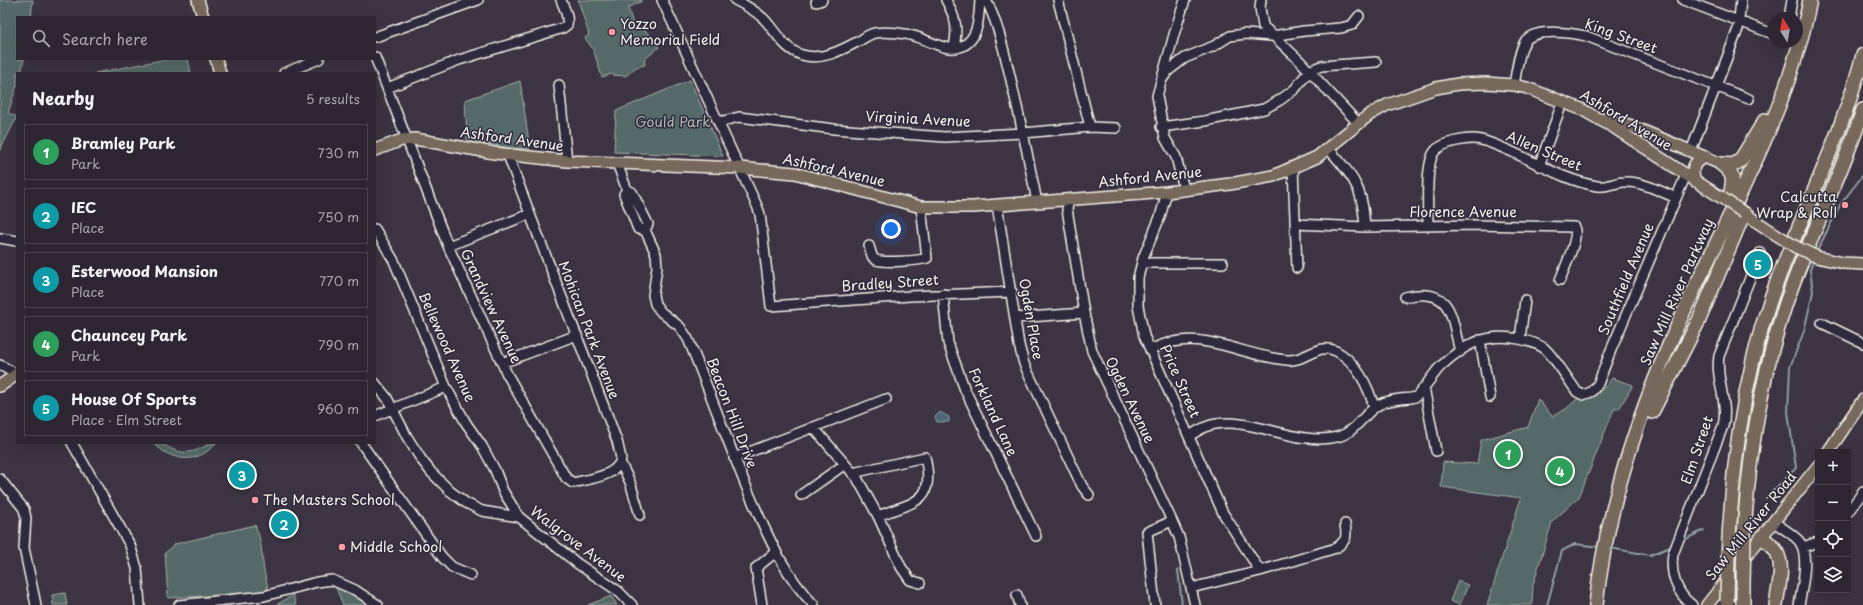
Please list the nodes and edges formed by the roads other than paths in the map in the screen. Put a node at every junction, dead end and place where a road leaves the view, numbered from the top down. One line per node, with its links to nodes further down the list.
1 (198, 0): 19 (main road)
2 (478, 0): 24 (street)
3 (561, 0): 39 (street)
4 (662, 0): 45 (street)
5 (735, 0): 25 (street)
6 (946, 0): 25 (street)
7 (980, 0): 25 (street)
8 (986, 0): 50 (street)
9 (1058, 0): 47 (street)
10 (1185, 0): 35 (street)
11 (1261, 0): 23 (street)
12 (1683, 0): 21 (street)
13 (1741, 0): 21 (street)
14 (1792, 0): 17 (street)
15 (1803, 0): 18 (highway)
16 (1810, 0): 93 (highway, Saw Mill River Parkway)
17 (1790, 12)
18 (1800, 12)
19 (203, 16)
20 (1359, 16): 23 (street)
21 (1739, 22): 22 (street); 38 (street)
22 (1767, 32)
23 (1272, 36): 32 (street); 35 (street)
24 (376, 37)
25 (954, 48)
26 (1791, 48): 44 (highway, Saw Mill River Parkway)
27 (1863, 55): 153 (highway, bridge)
28 (216, 60): 33 (main road)
29 (316, 60): 34 (street)
30 (376, 60): 39 (street, Grandview Avenue)
31 (1376, 62): 32 (street)
32 (1309, 71): 46 (street); 48 (street)
33 (220, 72)
34 (286, 72)
35 (1161, 81): 48 (street)
36 (559, 85): 59 (street)
37 (1514, 85): 38 (street, King Street); 41 (main road, Ashford Avenue); 46 (main road, Ashford Avenue)
38 (1716, 86): 40 (street, King Street); 55 (street)
39 (387, 88): 51 (street, Grandview Avenue)
40 (1749, 99)
41 (1563, 101): 43 (main road, Ashford Avenue); 62 (street)
42 (1863, 110): 168 (highway, bridge)
43 (1598, 118): 52 (main road, Ashford Avenue); 57 (main road, Ashford Avenue)
44 (1765, 118): 61 (highway); 68 (highway, Saw Mill River Parkway)
45 (719, 122): 50 (street, Virginia Avenue); 63 (street)
46 (1358, 123): 53 (main road, Ashford Avenue)
47 (1090, 127): 49 (street, Virginia Avenue); 50 (street, Virginia Avenue)
48 (1161, 127): 66 (street)
49 (1116, 128)
50 (1024, 133): 71 (street)
51 (408, 139): 54 (main road, Ashford Avenue); 56 (main road, Ashford Avenue); 82 (street, Grandview Avenue)
52 (1676, 144): 55 (main road, Ashford Avenue); 57 (main road)
53 (1328, 148): 64 (main road, Ashford Avenue); 77 (street)
54 (376, 150)
55 (1690, 151): 58 (main road, Ashford Avenue)
56 (508, 155): 59 (main road, Ashford Avenue); 74 (street, Mohican Park Avenue)
57 (1657, 156): 65 (main road, Ashford Avenue)
58 (1706, 157): 61 (main road, Ashford Avenue); 65 (main road)
59 (567, 162): 60 (main road, Ashford Avenue)
60 (617, 163): 63 (main road, Ashford Avenue); 124 (street, Beacon Hill Drive)
61 (1721, 164): 68 (highway)
62 (1539, 166): 69 (street, Allen Street); 78 (street, Allen Street)
63 (739, 168): 73 (main road, Ashford Avenue); 91 (street, Bradley Street)
64 (1293, 168): 66 (main road, Ashford Avenue); 76 (street)
65 (1690, 178): 68 (main road, Ashford Avenue); 69 (street, Southfield Avenue)
66 (1184, 189): 67 (main road, Ashford Avenue)
67 (1167, 192): 70 (main road, Ashford Avenue); 85 (street, Price Street)
68 (1726, 197): 75 (main road, Ashford Avenue, bridge); 142 (highway, Saw Mill River Parkway)
69 (1676, 198): 100 (street, Southfield Avenue)
70 (1068, 200): 71 (main road, Ashford Avenue); 96 (street, Ogden Avenue)
71 (1037, 202): 72 (main road, Ashford Avenue)
72 (997, 205): 73 (main road, Ashford Avenue); 90 (street, Ogden Place)
73 (921, 207): 83 (street)
74 (530, 214): 82 (street); 99 (street, Mohican Park Avenue)
75 (1743, 217): 87 (main road, Ashford Avenue, bridge); 94 (highway)
76 (1295, 224): 77 (street, Florence Avenue); 88 (street)
77 (1365, 226): 78 (street, Florence Avenue)
78 (1428, 226): 89 (street, Florence Avenue)
79 (376, 231): 110 (street, Bellewood Avenue)
80 (0, 238): 81 (street)
81 (16, 241)
82 (448, 246): 105 (street, Grandview Avenue)
83 (869, 246)
84 (1760, 253): 166 (street, Elm Street)
85 (1142, 262): 86 (street); 103 (street, Price Street)
86 (1223, 263)
87 (1863, 264)
88 (1297, 268)
89 (1560, 280)
90 (1012, 292): 91 (street, Bradley Street); 97 (street, Ogden Place)
91 (942, 294): 141 (street, Forkland Lane)
92 (1405, 297): 104 (street)
93 (1690, 298): 94 (highway); 130 (highway, Saw Mill River Parkway)
94 (1708, 299): 130 (highway)
95 (1525, 300): 100 (street)
96 (1084, 313): 97 (street); 138 (street, Ogden Avenue)
97 (1015, 318): 133 (street, Ogden Place)
98 (1822, 323): 102 (street)
99 (577, 335): 105 (street); 125 (street, Mohican Park Avenue)
100 (1520, 339): 101 (street)
101 (1480, 340): 104 (street); 112 (street)
102 (1863, 343)
103 (1150, 350): 115 (street); 119 (street, Price Street)
104 (1460, 352): 111 (street)
105 (502, 363): 125 (street, Grandview Avenue)
106 (0, 365): 107 (street)
107 (16, 374): 109 (main road)
108 (376, 384): 116 (street, Walgrove Avenue)
109 (0, 386)
110 (446, 387): 116 (street); 137 (street, Bellewood Avenue)
111 (1424, 387): 115 (street); 123 (street)
112 (1490, 397)
113 (886, 399): 118 (street)
114 (1863, 400): 122 (main road)
115 (1374, 408): 119 (street)
116 (393, 409): 117 (street); 137 (street, Walgrove Avenue)
117 (376, 416)
118 (813, 427): 124 (street); 126 (street)
119 (1189, 436): 148 (street, Price Street)
120 (73, 444): 155 (street)
121 (362, 444): 149 (street)
122 (1830, 449)
123 (1436, 450)
124 (734, 458): 146 (street, Beacon Hill Drive)
125 (620, 462): 135 (street, Mohican Park Avenue)
126 (845, 464): 128 (street); 132 (street)
127 (1815, 470): 139 (main road, Saw Mill River Road)
128 (852, 473): 136 (street); 136 (street)
129 (0, 479): 154 (street)
130 (1621, 484): 142 (highway, Saw Mill River Parkway)
131 (1863, 492): 134 (street)
132 (801, 495)
133 (1089, 495)
134 (1851, 508)
135 (640, 515)
136 (878, 516): 150 (street)
137 (519, 517): 158 (street, Walgrove Avenue)
138 (1172, 521): 151 (street, Ogden Avenue); 162 (street)
139 (1774, 522): 143 (main road, Saw Mill River Road); 145 (street)
140 (1345, 524): 148 (street)
141 (1036, 536)
142 (1604, 537): 147 (highway, Saw Mill River Parkway)
143 (1762, 537): 167 (main road, Saw Mill River Road); 169 (highway)
144 (1815, 543): 145 (street)
145 (1804, 547): 170 (street)
146 (777, 554): 159 (street); 160 (street, Beacon Hill Drive)
147 (1600, 556): 164 (highway, Saw Mill River Parkway); 165 (highway, Saw Mill River Parkway)
148 (1260, 571): 151 (street)
149 (471, 576)
150 (920, 583)
151 (1191, 588): 163 (street, Ogden Avenue)
152 (1017, 595): 161 (street)
153 (1727, 603)
154 (36, 605)
155 (140, 605)
156 (179, 605): 157 (street)
157 (378, 605)
158 (632, 605)
159 (762, 605)
160 (814, 605)
161 (1020, 605)
162 (1155, 605)
163 (1195, 605)
164 (1589, 605)
165 (1596, 605)
166 (1692, 605)
167 (1707, 605)
168 (1743, 605)
169 (1776, 605)
170 (1799, 605)

